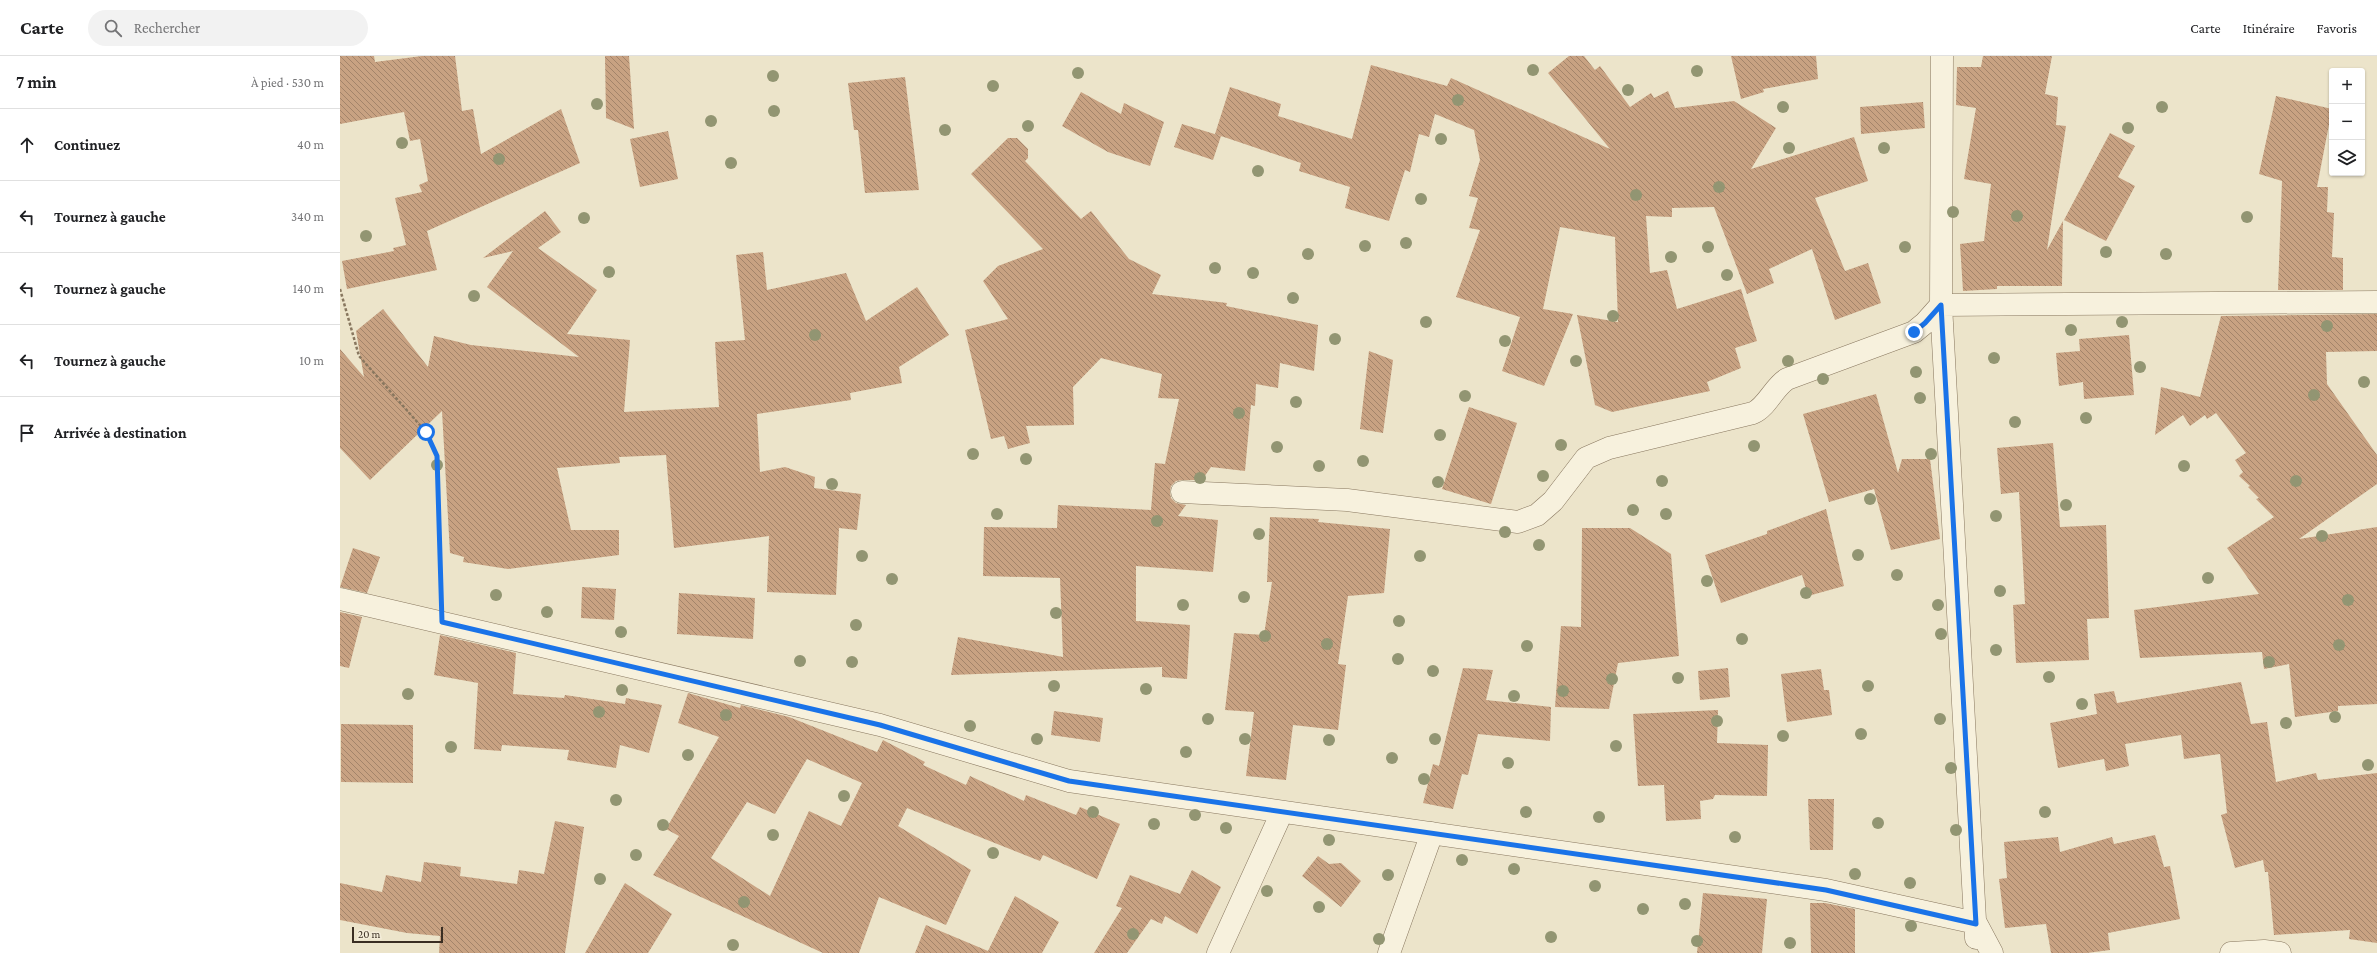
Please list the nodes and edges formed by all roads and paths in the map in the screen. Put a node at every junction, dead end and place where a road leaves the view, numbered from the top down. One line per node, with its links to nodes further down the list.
1 (1942, 56): 4 (street)
2 (340, 289): 7 (path)
3 (2377, 302): 4 (street)
4 (1941, 305): 5 (street); 10 (street)
5 (1182, 492)
6 (340, 599): 7 (street)
7 (442, 622): 8 (street)
8 (1282, 812): 9 (street); 12 (street)
9 (1432, 833): 10 (street); 13 (street)
10 (1976, 924): 14 (street); 15 (street)
11 (2270, 952): 16 (street)
12 (1218, 953)
13 (1389, 953)
14 (1977, 953)
15 (1992, 953)
16 (2231, 953)

